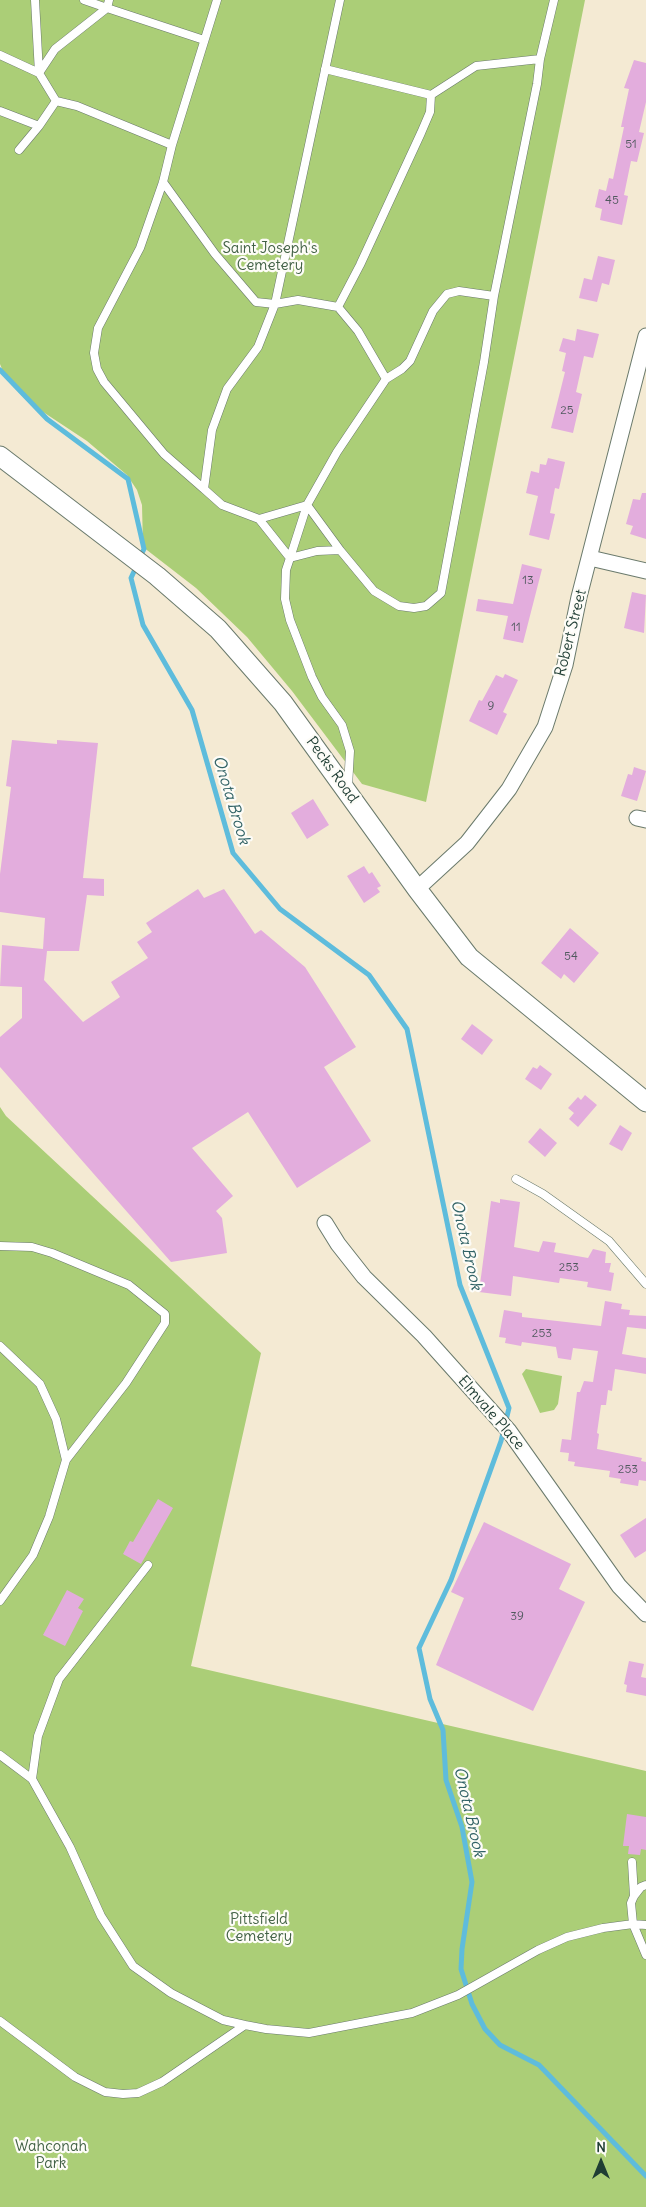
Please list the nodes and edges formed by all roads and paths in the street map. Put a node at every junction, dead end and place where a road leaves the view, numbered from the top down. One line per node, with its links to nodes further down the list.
1 (35, 0): 11 (lane)
2 (84, 0): 6 (lane)
3 (217, 0): 7 (lane)
4 (340, 0): 10 (lane)
5 (554, 0): 9 (lane)
6 (108, 4): 7 (lane); 11 (lane)
7 (204, 40): 16 (lane)
8 (0, 55): 11 (lane)
9 (540, 59): 12 (lane); 19 (lane)
10 (325, 69): 12 (lane); 20 (lane)
11 (39, 73): 13 (lane)
12 (432, 95): 21 (lane)
13 (56, 101): 15 (lane); 16 (lane)
14 (0, 111): 15 (lane)
15 (39, 126): 17 (lane)
16 (172, 145): 18 (lane)
17 (18, 150)
18 (163, 182): 20 (lane); 25 (lane)
19 (494, 296): 23 (lane); 28 (lane)
20 (275, 304): 21 (lane); 25 (lane)
21 (338, 307): 23 (lane)
22 (645, 344): 30 (street, Robert Street)
23 (386, 378): 26 (lane)
24 (0, 456): 32 (street, Pecks Road)
25 (204, 489): 27 (lane)
26 (307, 505): 27 (lane); 28 (lane); 29 (lane)
27 (259, 519): 29 (lane)
28 (340, 550): 29 (lane)
29 (290, 558): 32 (lane)
30 (590, 558): 31 (street); 33 (street, Robert Street)
31 (646, 571)
32 (347, 791): 33 (street, Pecks Road)
33 (417, 889): 34 (street, Pecks Road)
34 (646, 1102)
35 (516, 1179): 38 (lane)
36 (325, 1222): 43 (street, Elmvale Place)
37 (0, 1246): 40 (lane)
38 (646, 1284)
39 (0, 1346): 40 (lane)
40 (66, 1460): 42 (lane)
41 (148, 1565): 45 (lane)
42 (0, 1601)
43 (646, 1614)
44 (0, 1755): 45 (lane)
45 (32, 1779): 53 (lane)
46 (632, 1862): 48 (lane)
47 (646, 1884): 48 (lane)
48 (634, 1896): 49 (lane)
49 (632, 1924): 50 (lane); 51 (lane); 53 (lane)
50 (646, 1925)
51 (646, 1955)
52 (0, 2021): 53 (lane)
53 (245, 2025)

